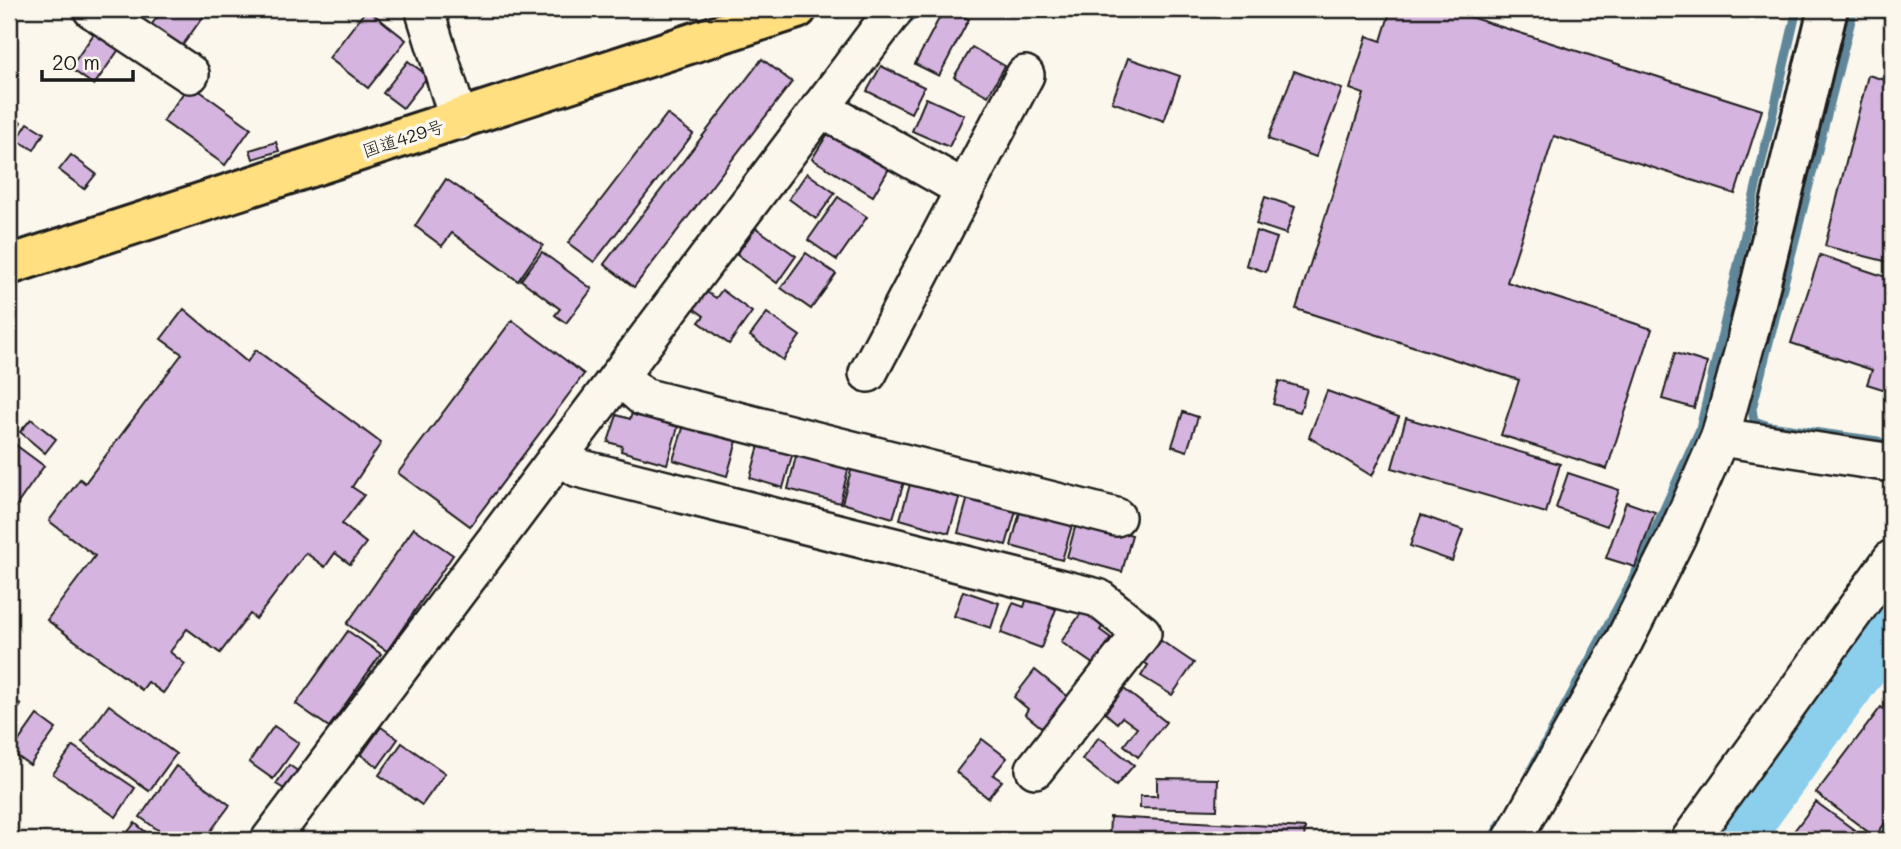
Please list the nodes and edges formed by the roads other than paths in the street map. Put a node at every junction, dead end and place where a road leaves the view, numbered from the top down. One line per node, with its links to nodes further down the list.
1 (92, 9): 6 (street)
2 (431, 9): 9 (street)
3 (797, 9): 9 (highway, 国道429号)
4 (895, 9): 8 (street)
5 (1828, 9): 12 (street)
6 (190, 74)
7 (1025, 75): 10 (street)
8 (830, 114): 10 (street); 14 (street)
9 (459, 121): 11 (highway, 国道429号)
10 (964, 189): 13 (street)
11 (9, 265)
12 (1748, 335): 15 (street)
13 (868, 373)
14 (626, 383): 16 (street); 18 (street)
15 (1720, 437): 17 (street); 22 (street)
16 (569, 461): 20 (street); 21 (street)
17 (1892, 463)
18 (1116, 517)
19 (1892, 559): 23 (street)
20 (1035, 769)
21 (270, 840)
22 (1512, 840)
23 (1690, 840)

